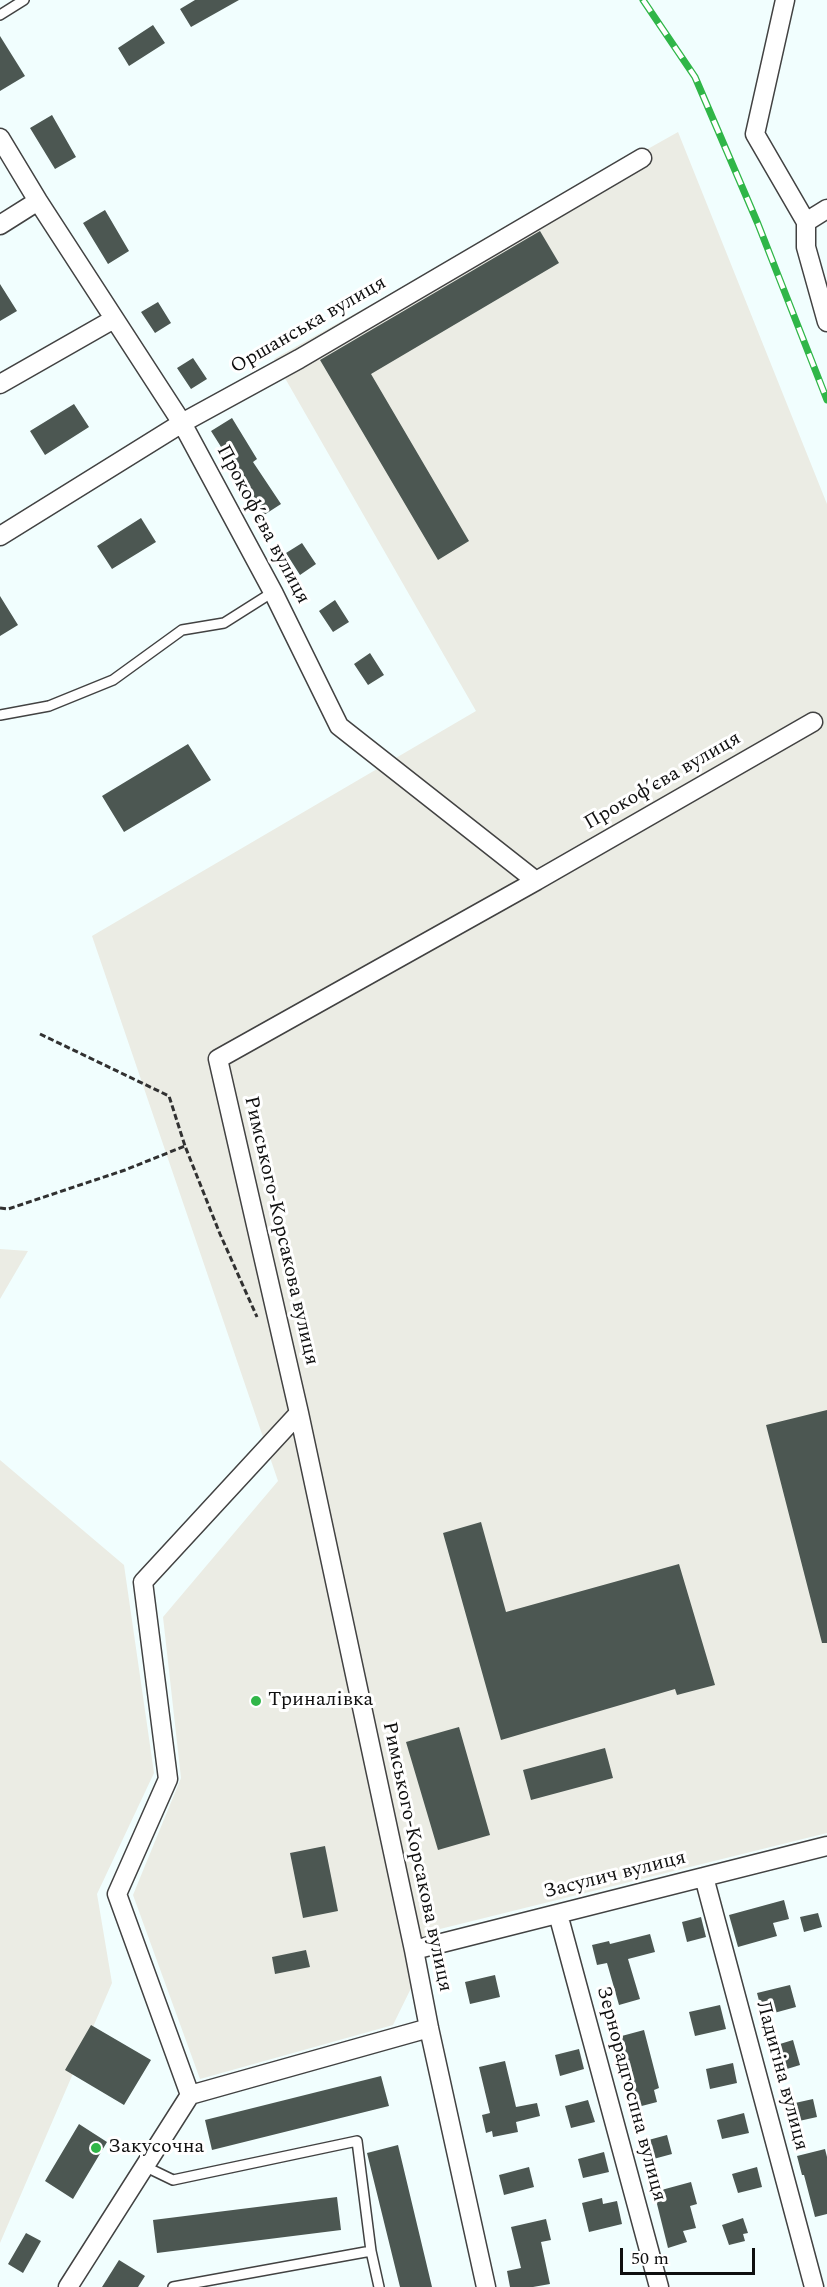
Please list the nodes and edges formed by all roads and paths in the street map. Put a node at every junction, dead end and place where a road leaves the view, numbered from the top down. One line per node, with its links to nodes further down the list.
1 (24, 0): 3 (lane)
2 (785, 0): 8 (street)
3 (0, 15)
4 (0, 138): 6 (street, Прокоф’єва вулиця)
5 (642, 158): 13 (street, Оршанська вулиця)
6 (38, 201): 9 (street); 10 (street, Прокоф’єва вулиця)
7 (827, 208): 8 (street)
8 (806, 222): 11 (street)
9 (0, 225)
10 (114, 319): 12 (street); 13 (street, Прокоф’єва вулиця)
11 (827, 322)
12 (0, 384)
13 (182, 423): 14 (street, Оршанська вулиця); 15 (street, Прокоф’єва вулиця)
14 (0, 536)
15 (273, 592): 16 (lane); 18 (street, Прокоф’єва вулиця)
16 (0, 715)
17 (813, 722): 18 (street, Прокоф’єва вулиця)
18 (536, 881): 20 (street, Прокоф’єва вулиця)
19 (40, 1034): 21 (path)
20 (218, 1059): 24 (street, Римського-Корсакова вулиця)
21 (185, 1146): 22 (path); 23 (path)
22 (0, 1208)
23 (258, 1321)
24 (299, 1413): 28 (street, Римського-Корсакова вулиця); 30 (street)
25 (827, 1846): 26 (street, Засулич вулиця)
26 (704, 1877): 27 (street, Засулич вулиця); 38 (street, Ладигіна вулиця)
27 (558, 1914): 28 (street, Засулич вулиця); 37 (street, Зернорадгоспна вулиця)
28 (414, 1950): 29 (street, Римського-Корсакова вулиця)
29 (429, 2028): 30 (street); 36 (street, Римського-Корсакова вулиця)
30 (190, 2095): 31 (street)
31 (144, 2166): 32 (lane); 33 (street)
32 (371, 2251): 34 (lane); 35 (lane)
33 (68, 2287)
34 (173, 2287)
35 (379, 2287)
36 (486, 2287)
37 (659, 2287)
38 (814, 2287)

